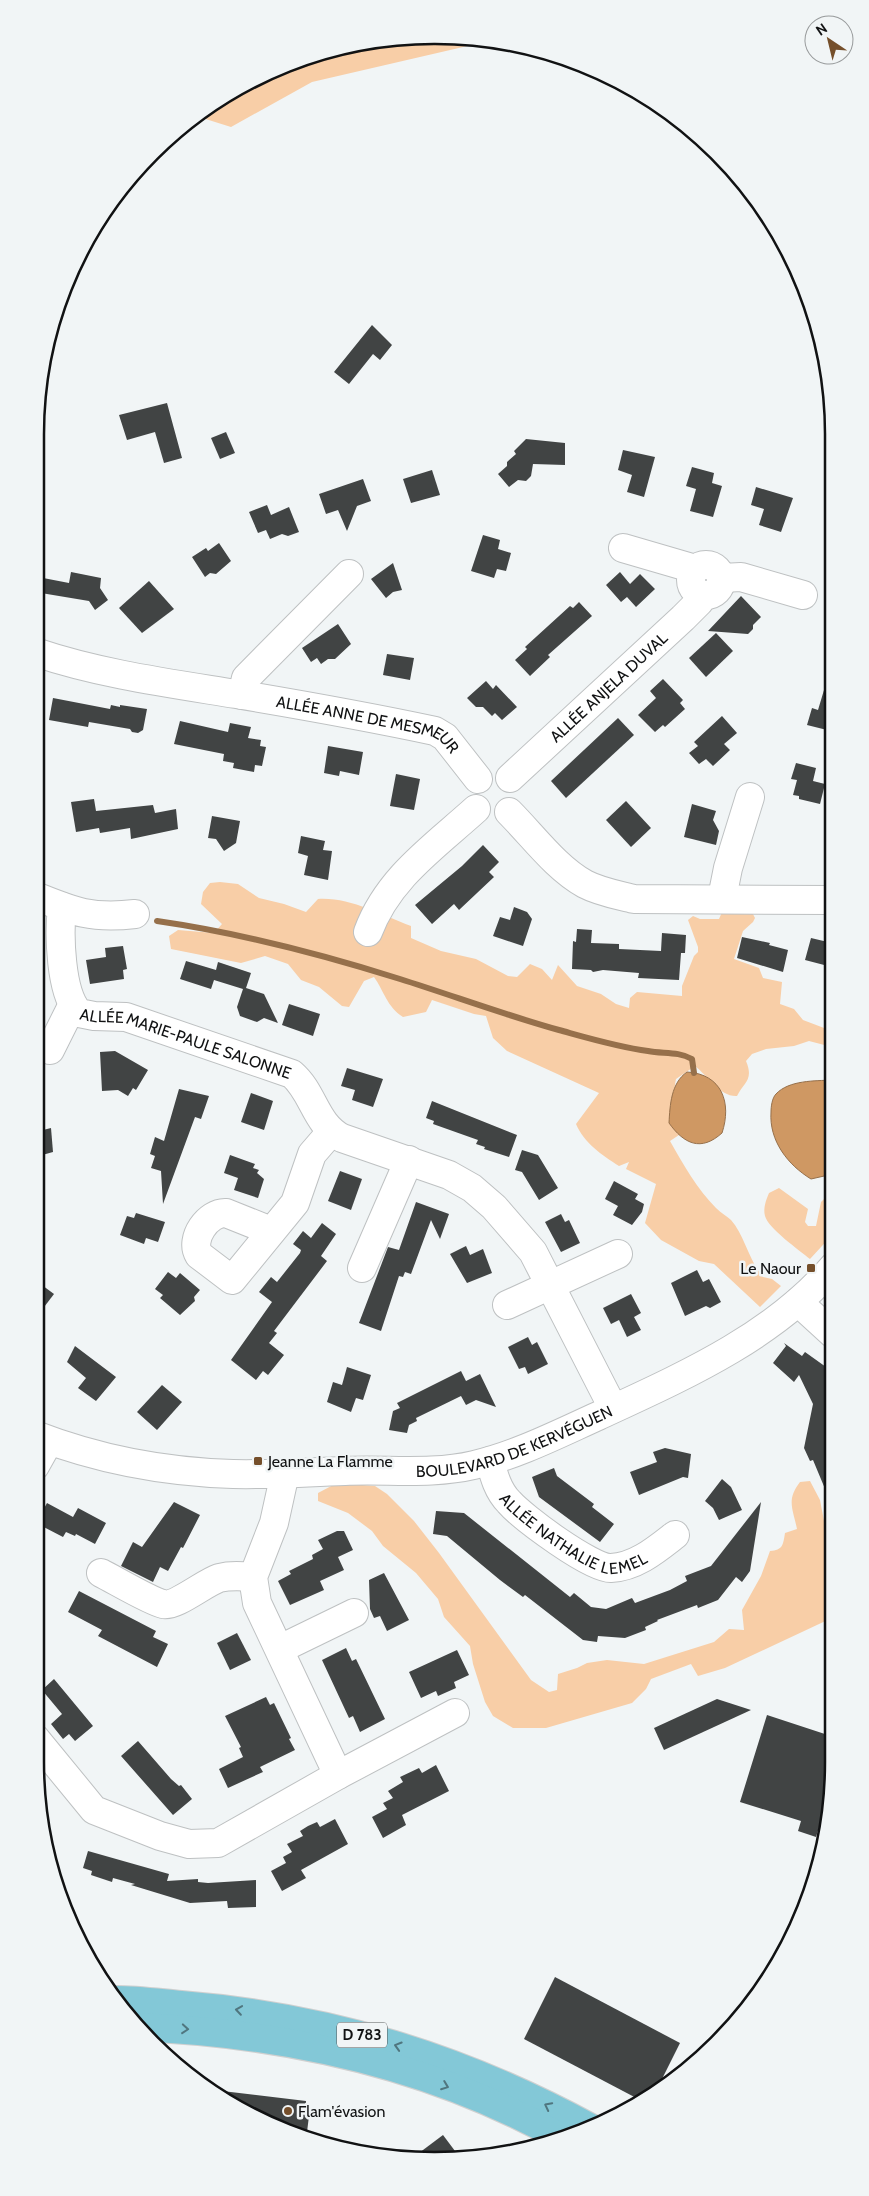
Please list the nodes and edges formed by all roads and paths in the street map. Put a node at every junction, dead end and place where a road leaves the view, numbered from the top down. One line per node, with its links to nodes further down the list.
1 (623, 548): 3 (street)
2 (349, 574): 6 (street)
3 (712, 587): 4 (street); 7 (street, ALLÉE ANJELA DUVAL)
4 (802, 596)
5 (44, 655): 6 (street, ALLÉE ANNE DE MESMEUR)
6 (242, 695): 8 (street, ALLÉE ANNE DE MESMEUR)
7 (510, 778): 8 (street); 11 (street)
8 (478, 779): 10 (street)
9 (750, 798): 12 (street)
10 (476, 809): 11 (street); 17 (street)
11 (509, 812): 12 (street)
12 (722, 898): 14 (street)
13 (44, 900): 15 (street)
14 (825, 900)
15 (62, 907): 16 (street); 18 (street, ALLÉE MARIE-PAULE SALONNE)
16 (135, 914)
17 (368, 932)
18 (72, 1006): 19 (street, ALLÉE MARIE-PAULE SALONNE); 20 (street, ALLÉE MARIE-PAULE SALONNE)
19 (50, 1050)
20 (331, 1132): 21 (street, ALLÉE MARIE-PAULE SALONNE); 22 (street)
21 (409, 1160): 24 (street); 26 (street, ALLÉE MARIE-PAULE SALONNE)
22 (271, 1232)
23 (618, 1254): 26 (street)
24 (362, 1268)
25 (825, 1275): 27 (street, BOULEVARD DE KERVÉGUEN)
26 (550, 1286): 28 (street); 30 (street, ALLÉE MARIE-PAULE SALONNE)
27 (798, 1302): 29 (street); 30 (street, BOULEVARD DE KERVÉGUEN)
28 (507, 1305)
29 (825, 1327)
30 (613, 1408): 32 (street, BOULEVARD DE KERVÉGUEN)
31 (44, 1439): 33 (street, BOULEVARD DE KERVÉGUEN)
32 (490, 1461): 33 (street, BOULEVARD DE KERVÉGUEN); 34 (street, ALLÉE NATHALIE LEMEL)
33 (285, 1474): 36 (street)
34 (675, 1535)
35 (101, 1573): 36 (street)
36 (254, 1577): 38 (street)
37 (354, 1613): 38 (street)
38 (280, 1649): 41 (street)
39 (454, 1714): 41 (street)
40 (44, 1749): 41 (street)
41 (338, 1775)
42 (126, 2001): 44 (main road, D 783, one-way to 42)
43 (149, 2028): 45 (main road, D 783, one-way to 45)
44 (583, 2123)
45 (554, 2134)

